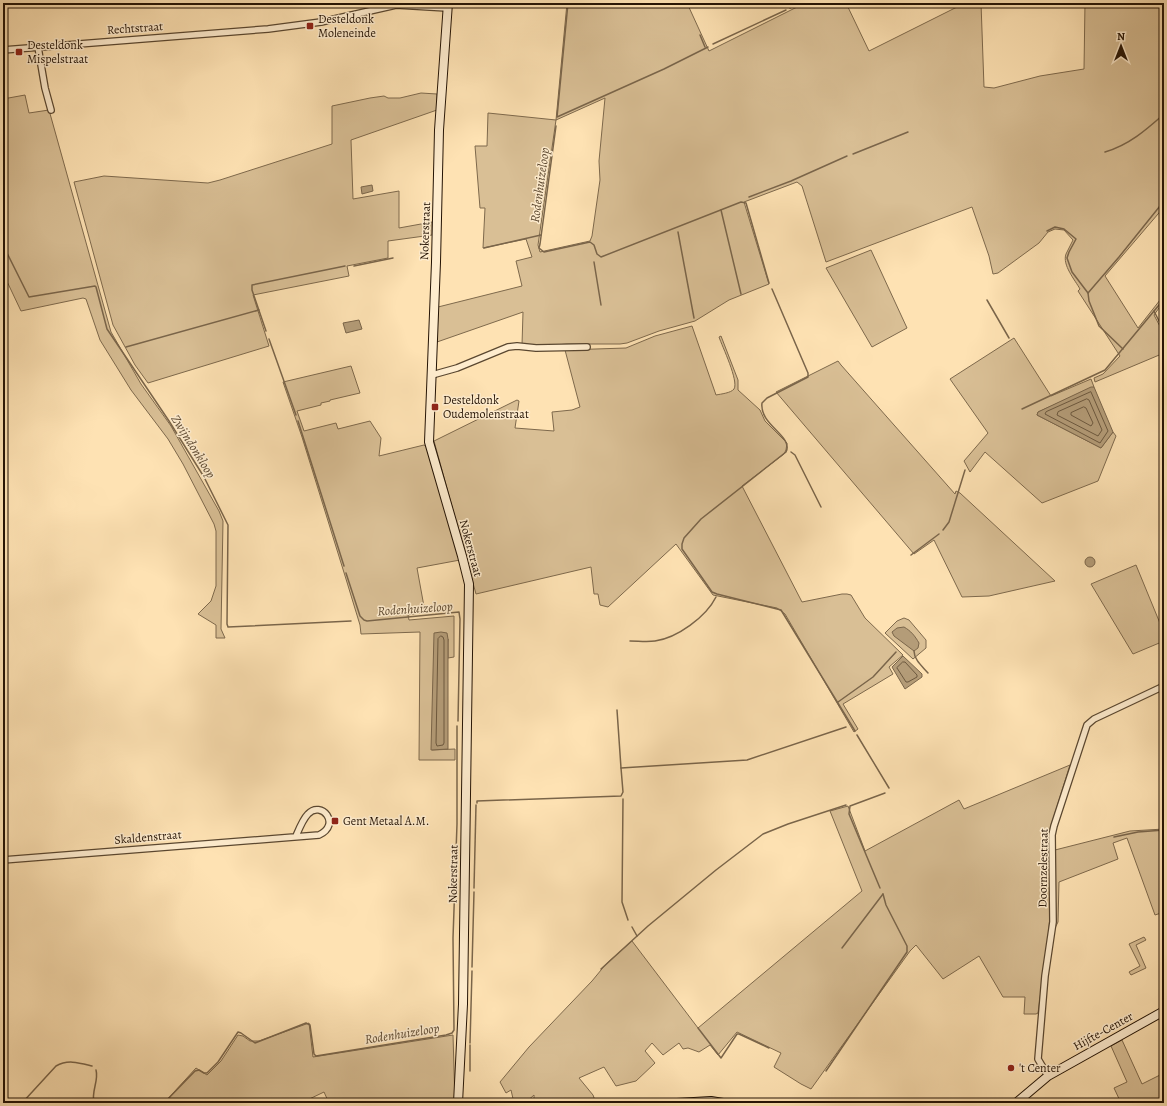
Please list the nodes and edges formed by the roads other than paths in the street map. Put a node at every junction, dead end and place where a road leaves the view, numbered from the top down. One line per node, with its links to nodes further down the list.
1 (397, 4): 2 (street, Rechtstraat); 3 (street, Rechtstraat)
2 (448, 6): 7 (street, Nokerstraat)
3 (38, 47): 4 (street, Rechtstraat); 5 (street)
4 (3, 50)
5 (51, 110)
6 (587, 347): 7 (street)
7 (432, 375): 15 (street, Nokerstraat)
8 (3, 438): 9 (street)
9 (3, 442)
10 (1164, 686): 14 (street, Doornzelestraat)
11 (296, 836): 11 (street, Skaldenstraat); 12 (street, Skaldenstraat)
12 (3, 860)
13 (1164, 1011): 14 (street, Hijfte-Center)
14 (1048, 1076): 18 (street, Hijfte-Center)
15 (458, 1103)
16 (677, 1103): 17 (street)
17 (723, 1103)
18 (1016, 1103)

